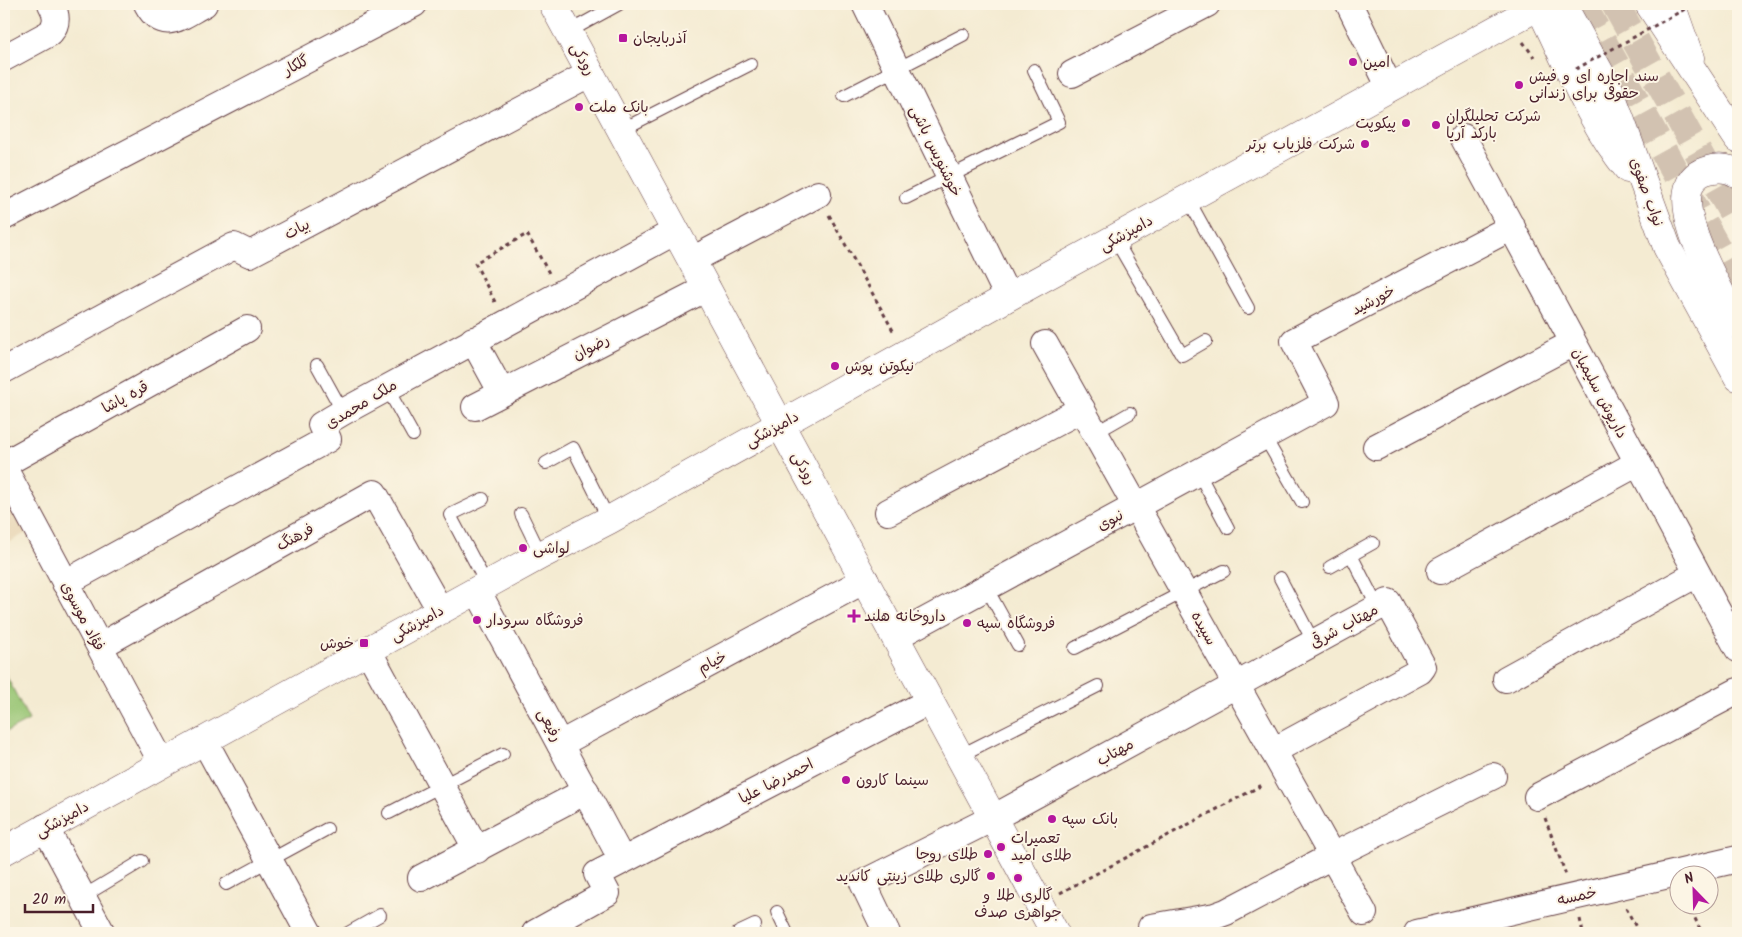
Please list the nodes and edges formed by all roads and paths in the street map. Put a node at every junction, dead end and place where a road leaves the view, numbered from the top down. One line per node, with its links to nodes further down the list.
1 (51, 4): 16 (street)
2 (147, 4): 3 (street)
3 (204, 4)
4 (414, 4): 34 (street, گلکار)
5 (553, 4): 14 (main road, رودکی)
6 (619, 4): 14 (lane)
7 (865, 4): 18 (street, خوشنویس باشی)
8 (1207, 4): 22 (street)
9 (1349, 4): 24 (street)
10 (1649, 4): 23 (main road)
11 (1671, 4): 23 (main road)
12 (1694, 4): 19 (path, bridge)
13 (1546, 5): 24 (main road, دامپزشکی); 53 (main road, نواب صفوی)
14 (568, 32): 21 (main road, رودکی)
15 (962, 35): 18 (lane)
16 (4, 58)
17 (750, 64): 26 (lane)
18 (896, 69): 25 (lane); 30 (street, خوشنویس باشی)
19 (1576, 69)
20 (1034, 70): 30 (lane)
21 (591, 73): 26 (main road, رودکی); 52 (street, بیات)
22 (1072, 74)
23 (1696, 74): 28 (main road)
24 (1390, 88): 33 (main road, دامپزشکی)
25 (844, 96)
26 (621, 130): 36 (main road, رودکی)
27 (1463, 137): 35 (street, داریوش سلیمیان)
28 (1738, 139)
29 (1738, 174): 44 (main road)
30 (949, 176): 32 (lane); 41 (street, خوشنویس باشی)
31 (818, 194): 38 (street); 50 (path)
32 (906, 198)
33 (1188, 199): 37 (main road, دامپزشکی); 42 (lane)
34 (4, 217)
35 (1512, 227): 48 (street, داریوش سلیمیان); 56 (street, خورشید)
36 (676, 231): 38 (main road, رودکی); 40 (street, ملک محمدی)
37 (1116, 239): 41 (main road, دامپزشکی); 47 (lane)
38 (692, 260): 39 (main road, رودکی)
39 (707, 288): 55 (street, رضوان); 61 (main road, رودکی)
40 (560, 293): 43 (street, ملک محمدی); 43 (path)
41 (1008, 297): 50 (main road, دامپزشکی)
42 (1248, 308)
43 (505, 322): 46 (street, ملک محمدی)
44 (1738, 325)
45 (247, 329): 68 (street, قره پاشا)
46 (474, 340): 54 (street, ملک محمدی); 55 (street)
47 (1206, 341)
48 (1573, 343): 65 (street); 67 (street, داریوش سلیمیان)
49 (1045, 344): 58 (street, سپیده)
50 (906, 354): 61 (main road, دامپزشکی)
51 (317, 365): 59 (lane)
52 (4, 370)
53 (1738, 377)
54 (387, 388): 59 (street, ملک محمدی); 63 (lane)
55 (502, 393): 57 (street, رضوان)
56 (1326, 403): 64 (street, نبوی)
57 (475, 407)
58 (1082, 409): 62 (street, سپیده); 74 (street)
59 (343, 412): 87 (street, ملک محمدی)
60 (1130, 413): 62 (lane)
61 (780, 424): 76 (main road, دامپزشکی); 86 (main road, رودکی)
62 (1095, 433): 73 (street, سپیده)
63 (413, 435)
64 (1264, 436): 70 (street, نبوی); 72 (lane)
65 (1376, 447)
66 (546, 463): 76 (lane)
67 (1638, 463): 83 (street); 84 (street, داریوش سلیمیان)
68 (4, 464)
69 (4, 468): 87 (street, فؤاد موسوی)
70 (1198, 472): 73 (street, نبوی); 77 (lane)
71 (483, 499): 88 (lane)
72 (1302, 502)
73 (1136, 506): 89 (street, نبوی); 90 (street, سپیده)
74 (888, 512)
75 (521, 514): 79 (lane)
76 (609, 520): 79 (main road, دامپزشکی)
77 (1228, 528)
78 (1373, 543): 80 (lane)
79 (541, 555): 88 (main road, دامپزشکی)
80 (1351, 555): 81 (lane); 91 (lane)
81 (1330, 567)
82 (1224, 571): 90 (lane)
83 (1440, 571)
84 (1697, 574): 98 (street, داریوش سلیمیان); 100 (street)
85 (1280, 578): 94 (lane)
86 (864, 580): 93 (main road, رودکی); 106 (street, خیام)
87 (66, 583): 96 (street, فؤاد موسوی)
88 (482, 587): 92 (main road, دامپزشکی); 106 (street, رفیعی)
89 (986, 587): 93 (street, نبوی); 95 (lane)
90 (1184, 592): 97 (lane); 101 (street, سپیده)
91 (1378, 608): 94 (street, مهتاب شرقی); 109 (street, مهتاب شرقی)
92 (440, 610): 96 (street, فرهنگ); 99 (main road, دامپزشکی)
93 (895, 637): 104 (main road, رودکی)
94 (1314, 643): 101 (street, مهتاب شرقی)
95 (1018, 644)
96 (100, 646): 110 (street, فؤاد موسوی)
97 (1075, 648)
98 (1738, 649)
99 (368, 650): 105 (main road, دامپزشکی); 112 (street)
100 (1506, 679)
101 (1236, 685): 109 (street, سپیده); 116 (street, مهتاب)
102 (1098, 686): 108 (lane)
103 (1738, 691): 114 (street)
104 (930, 701): 108 (main road, رودکی); 124 (street, احمدرضا علیا)
105 (204, 740): 110 (main road, دامپزشکی); 123 (street)
106 (560, 744): 113 (street, رفیعی)
107 (503, 754): 112 (lane)
108 (959, 756): 116 (main road, رودکی)
109 (1279, 762): 121 (street, سپیده); 130 (path)
110 (162, 763): 117 (main road, دامپزشکی)
111 (1493, 776): 121 (street)
112 (442, 785): 115 (lane); 119 (street)
113 (586, 791): 119 (street); 124 (street, رفیعی)
114 (1537, 797): 129 (path)
115 (389, 813)
116 (993, 818): 130 (main road, رودکی); 143 (street, مهتاب)
117 (46, 827): 120 (main road, دامپزشکی); 128 (street)
118 (327, 829): 123 (lane)
119 (477, 850): 126 (street)
120 (4, 851)
121 (1332, 856): 132 (street, سپیده); 136 (street)
122 (1738, 859): 129 (street, خمسه)
123 (269, 860): 127 (lane); 138 (street)
124 (622, 860): 140 (street, احمدرضا علیا)
125 (142, 861): 128 (lane)
126 (421, 878)
127 (226, 884)
128 (82, 897): 137 (street)
129 (1574, 897): 145 (street, خمسه)
130 (1040, 904): 144 (main road, رودکی)
131 (777, 912): 142 (lane)
132 (1364, 913)
133 (1693, 914): 146 (path)
134 (380, 916): 139 (lane)
135 (755, 925): 141 (lane)
136 (1152, 927)
137 (102, 933)
138 (309, 933)
139 (348, 933)
140 (535, 933)
141 (738, 933)
142 (787, 933)
143 (887, 933)
144 (1055, 933)
145 (1417, 933)
146 (1702, 933)

